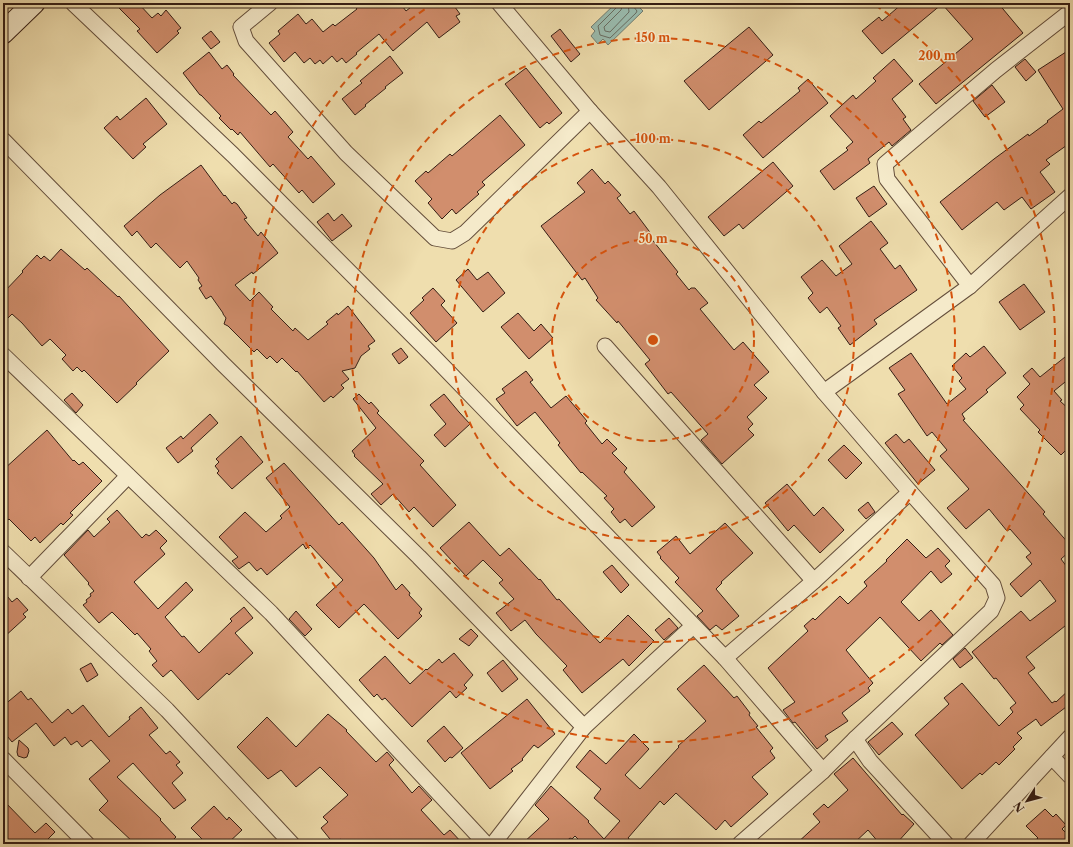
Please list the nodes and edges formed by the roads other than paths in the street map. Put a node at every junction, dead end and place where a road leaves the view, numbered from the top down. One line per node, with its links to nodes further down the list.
1 (34, 3): 6 (street)
2 (73, 3): 19 (street)
3 (270, 3): 7 (street)
4 (499, 3): 7 (street)
5 (1070, 12): 10 (street)
6 (3, 33)
7 (590, 111): 13 (street)
8 (3, 140): 21 (street)
9 (1070, 196): 10 (street)
10 (970, 286): 13 (street)
11 (605, 346): 18 (street)
12 (3, 355): 14 (street)
13 (824, 392): 15 (street)
14 (128, 476): 17 (street); 30 (street)
15 (910, 492): 18 (street); 23 (street)
16 (3, 552): 17 (street)
17 (29, 578): 29 (street)
18 (814, 581): 20 (street)
19 (693, 626): 20 (street); 21 (street)
20 (725, 658): 26 (street)
21 (584, 727): 31 (street)
22 (1070, 737): 24 (street)
23 (855, 739): 26 (street); 33 (street)
24 (1052, 757): 27 (street); 34 (street)
25 (3, 759): 28 (street)
26 (823, 771): 32 (street)
27 (1070, 776)
28 (88, 844)
29 (292, 844)
30 (486, 844)
31 (492, 844)
32 (740, 844)
33 (946, 844)
34 (971, 844)

